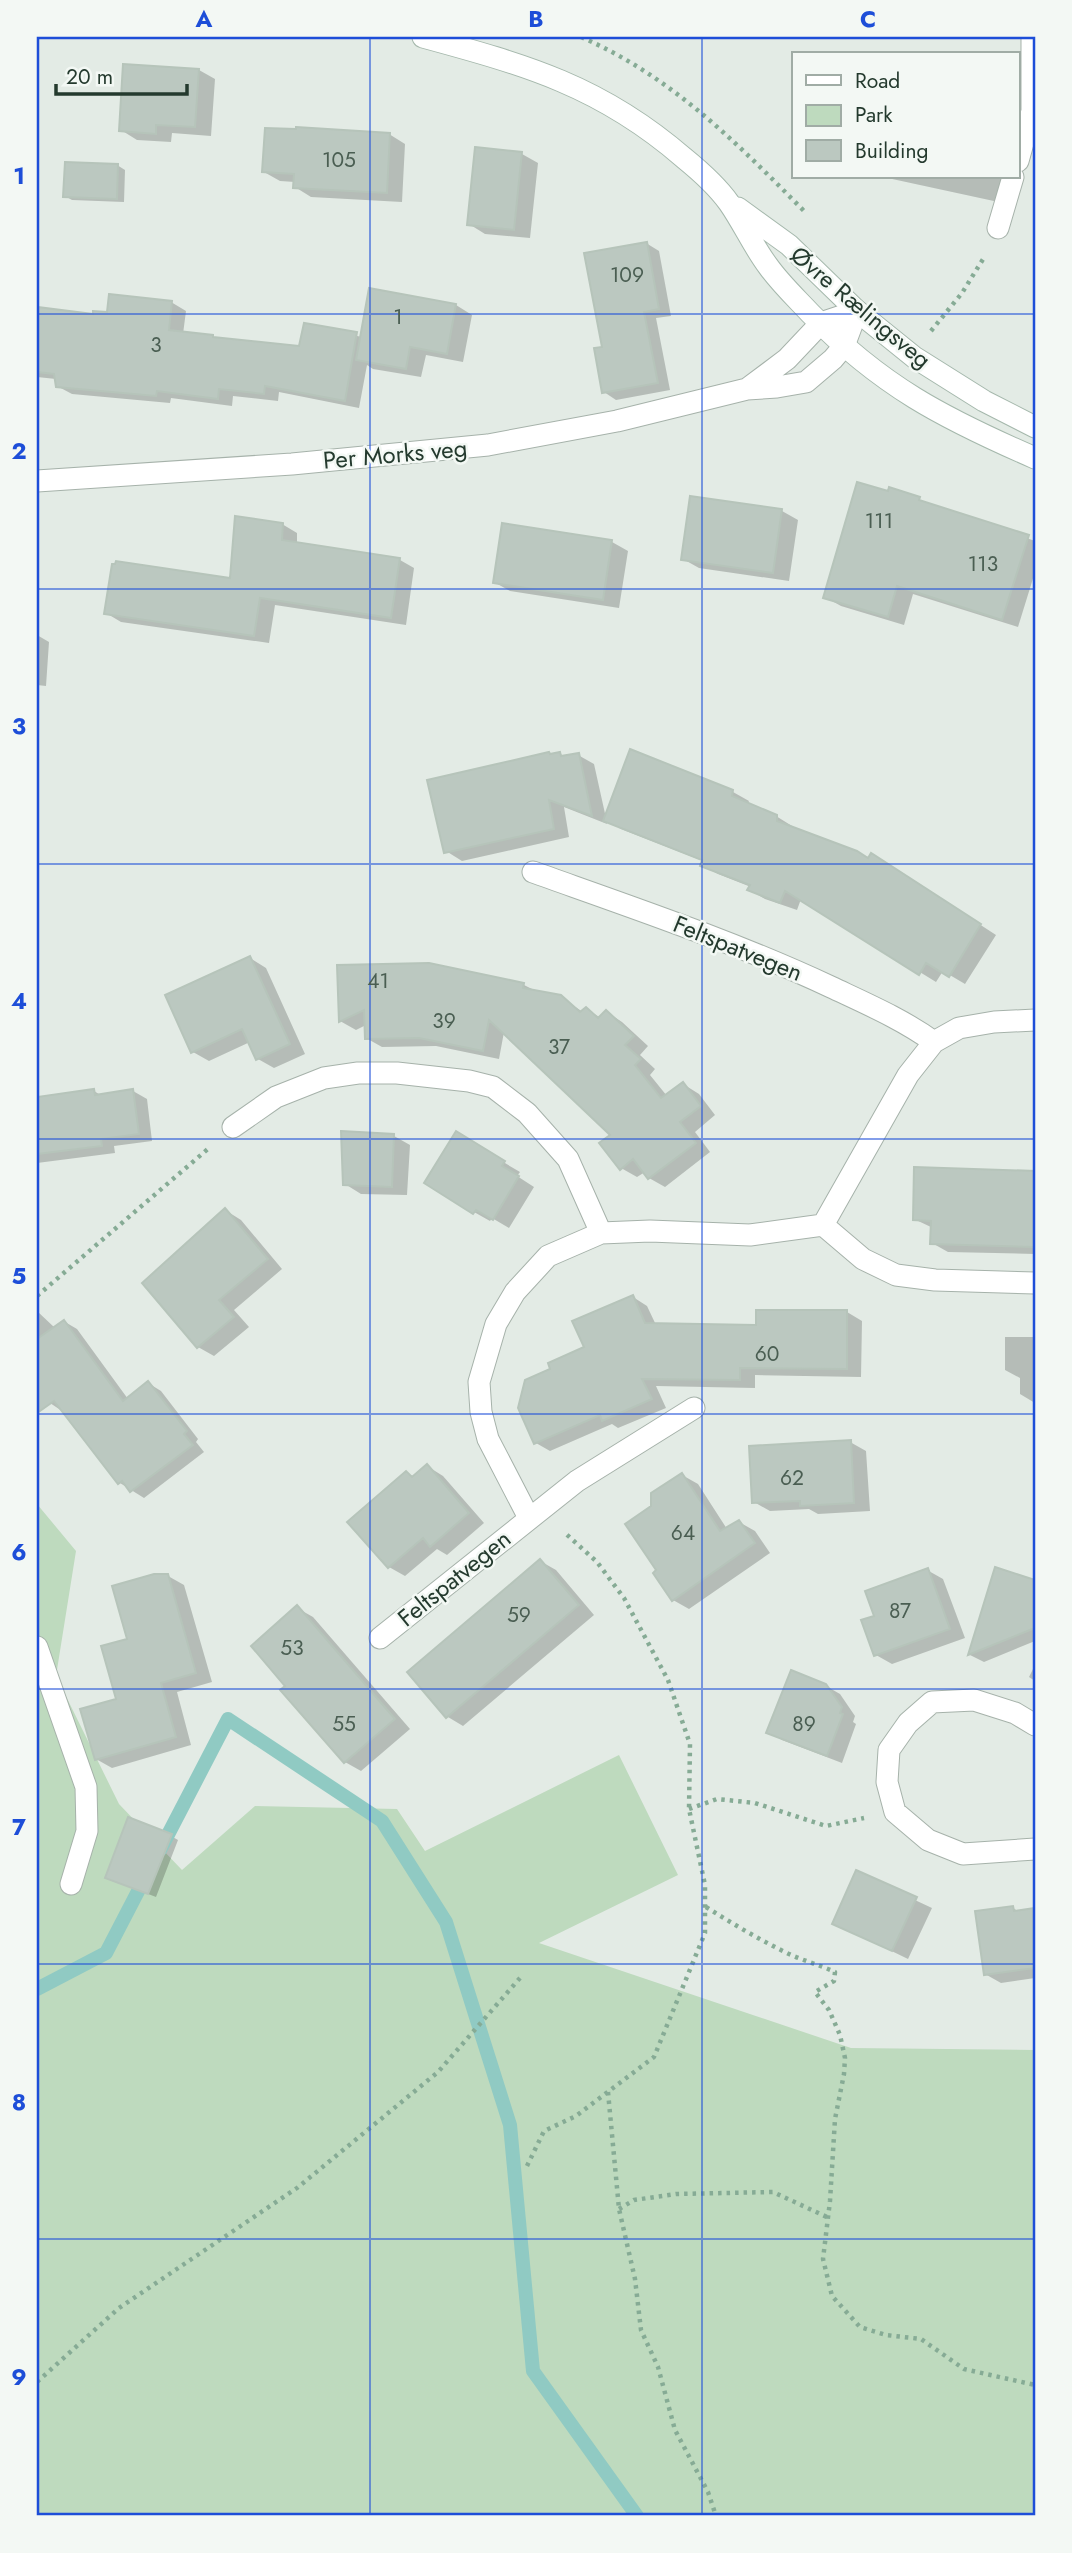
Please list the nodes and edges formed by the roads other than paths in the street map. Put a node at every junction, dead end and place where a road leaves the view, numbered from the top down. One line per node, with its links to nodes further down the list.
1 (423, 37): 5 (street, Øvre Rælingsveg)
2 (1032, 37): 3 (street)
3 (1020, 154)
4 (1013, 178): 6 (street)
5 (727, 201): 7 (street, Øvre Rælingsveg); 8 (street, Øvre Rælingsveg)
6 (998, 228)
7 (857, 311): 8 (street, Per Morks veg); 9 (street, Per Morks veg); 11 (street, Øvre Rælingsveg)
8 (821, 323): 9 (street, Øvre Rælingsveg); 10 (street, Per Morks veg)
9 (844, 346): 10 (street, Per Morks veg); 12 (street, Øvre Rælingsveg)
10 (747, 389): 13 (street, Per Morks veg)
11 (1035, 427)
12 (1035, 457)
13 (37, 481)
14 (533, 872): 16 (street, Feltspatvegen)
15 (1035, 1020): 16 (street)
16 (934, 1042): 18 (street)
17 (233, 1127): 19 (street)
18 (823, 1225): 19 (street, Feltspatvegen); 20 (street)
19 (601, 1233): 22 (street, Feltspatvegen)
20 (1035, 1283)
21 (694, 1408): 22 (street, Feltspatvegen)
22 (529, 1518): 23 (street, Feltspatvegen)
23 (380, 1638)
24 (37, 1647): 27 (street)
25 (1035, 1725): 26 (street)
26 (1035, 1849)
27 (71, 1884)

